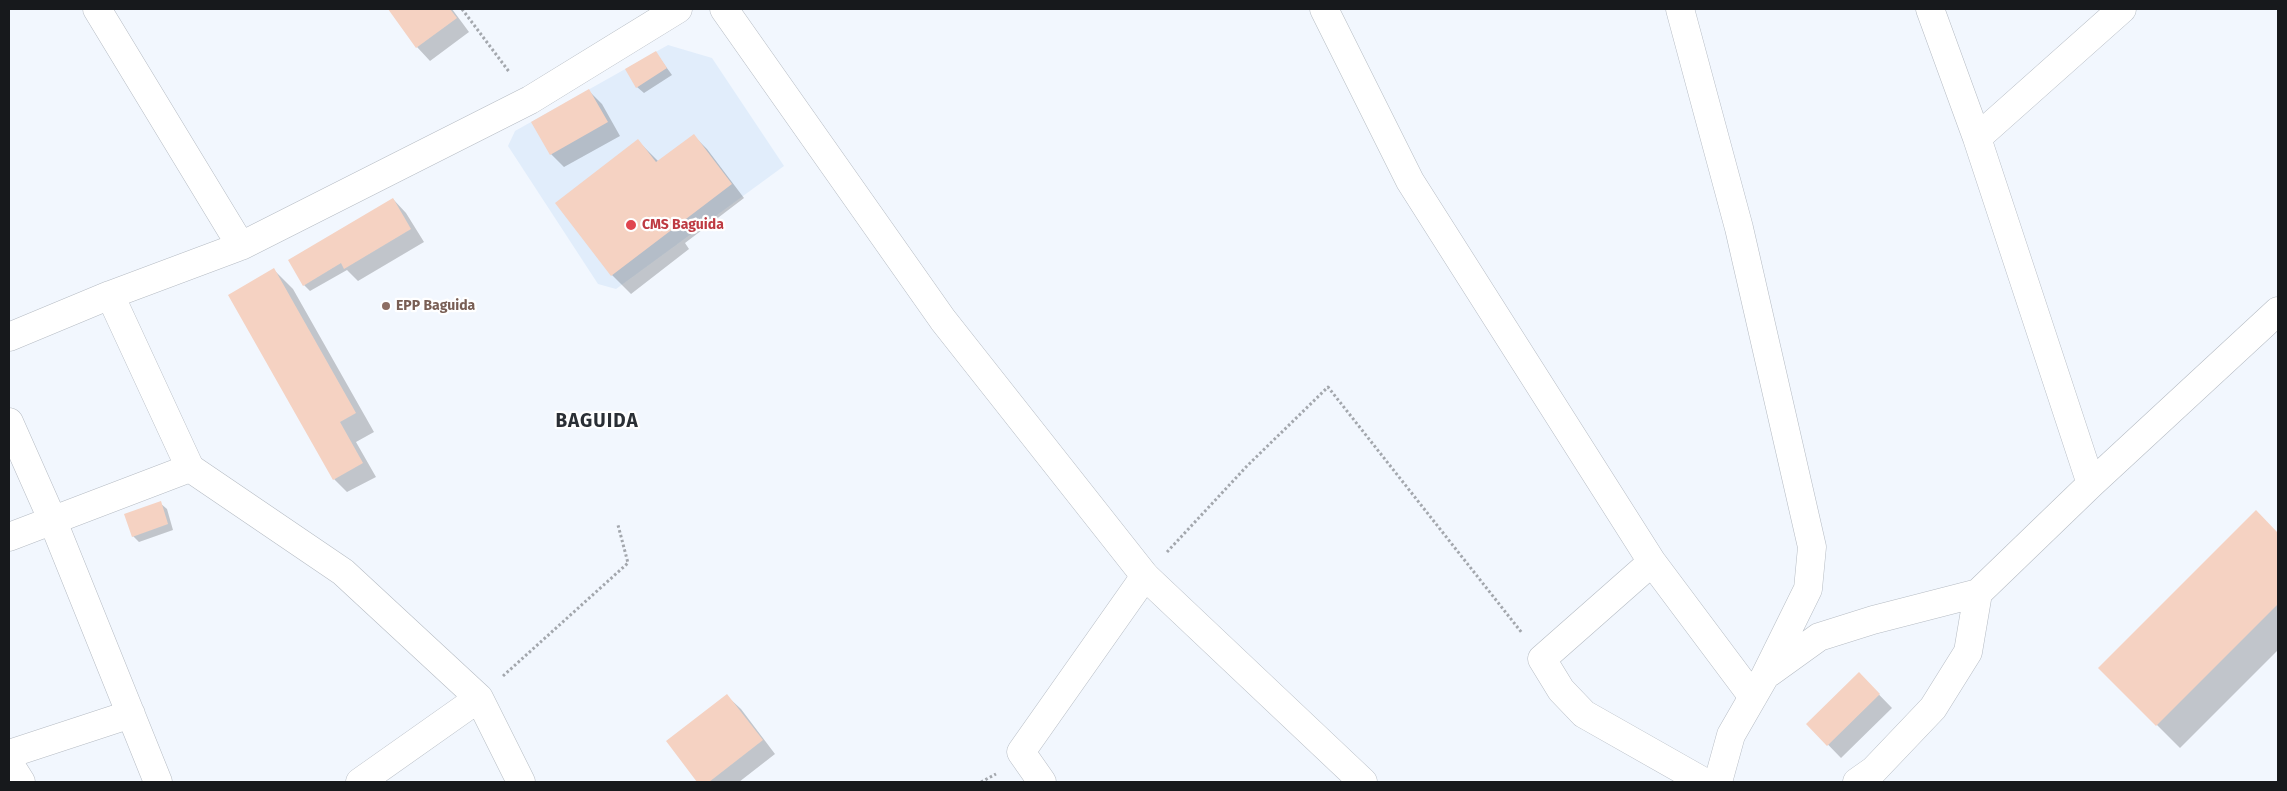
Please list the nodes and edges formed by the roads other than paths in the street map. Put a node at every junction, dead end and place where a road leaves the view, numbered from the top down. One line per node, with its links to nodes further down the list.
1 (97, 9): 9 (street)
2 (678, 9): 9 (street)
3 (724, 9): 19 (street)
4 (1324, 9): 18 (street)
5 (1680, 9): 21 (street)
6 (1930, 9): 8 (street)
7 (2122, 9): 8 (street)
8 (1977, 138): 15 (street)
9 (241, 246): 10 (street)
10 (110, 295): 12 (street); 14 (street)
11 (2278, 311): 15 (street)
12 (9, 337)
13 (9, 422): 16 (street)
14 (190, 468): 16 (street); 22 (street)
15 (2091, 484): 20 (street)
16 (52, 519): 17 (street); 23 (street)
17 (9, 537)
18 (1652, 562): 21 (street); 33 (street)
19 (1145, 576): 31 (street); 32 (street)
20 (1978, 593): 21 (street); 26 (street)
21 (1759, 687): 34 (street)
22 (479, 698): 29 (street); 30 (street)
23 (131, 714): 24 (street); 28 (street)
24 (9, 754)
25 (9, 764): 27 (street)
26 (1872, 778)
27 (21, 782)
28 (158, 782)
29 (360, 782)
30 (521, 782)
31 (1042, 782)
32 (1363, 782)
33 (1704, 782)
34 (1718, 782)

